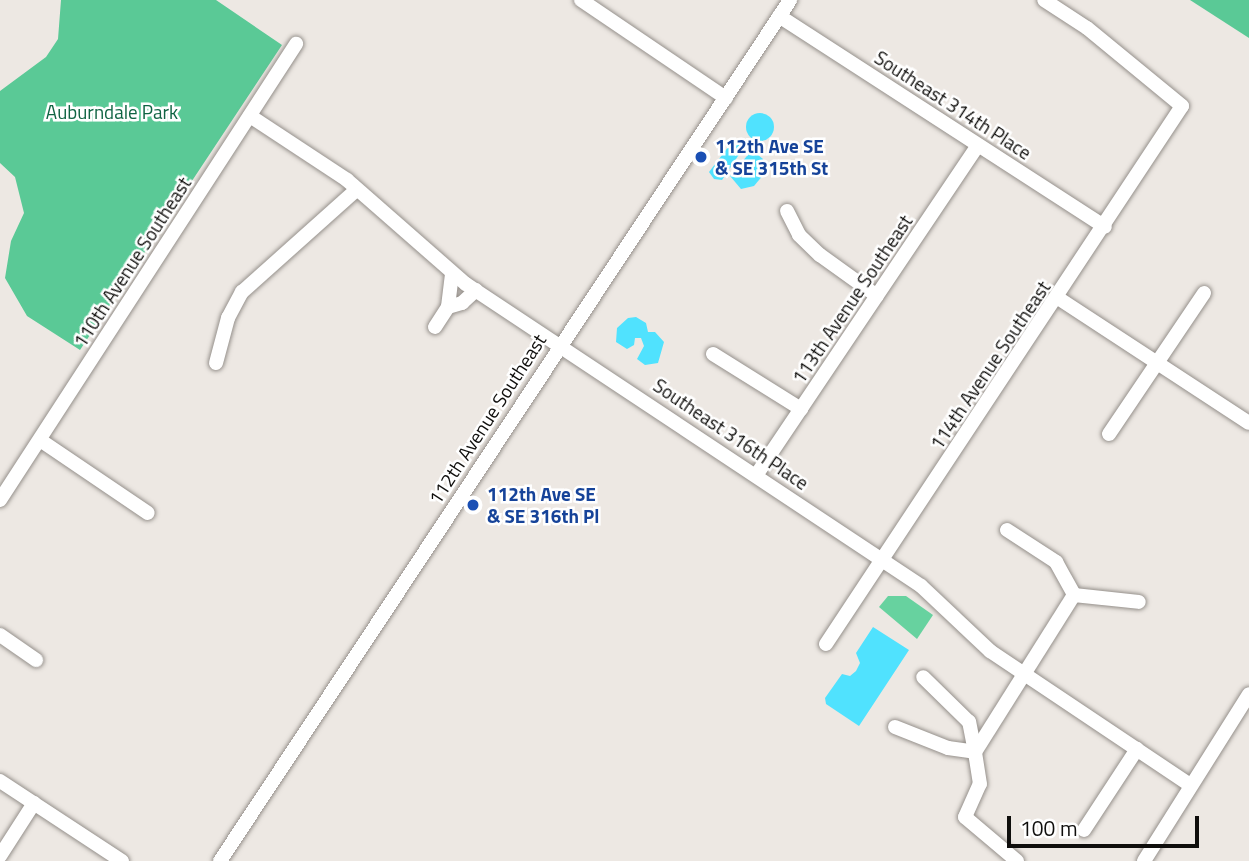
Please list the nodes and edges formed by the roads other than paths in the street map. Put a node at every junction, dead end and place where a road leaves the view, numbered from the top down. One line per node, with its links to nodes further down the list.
1 (581, 0): 6 (street)
2 (790, 0): 4 (street, 112th Avenue Southeast)
3 (1044, 0): 11 (street, 114th Avenue Southeast)
4 (779, 16): 6 (street, 112th Avenue Southeast); 8 (street, Southeast 314th Place)
5 (296, 44): 7 (street, 110th Avenue Southeast)
6 (726, 99): 19 (street, 112th Avenue Southeast)
7 (250, 116): 9 (street, Southeast 316th Place); 26 (street, 110th Avenue Southeast)
8 (978, 145): 11 (street, Southeast 314th Place); 15 (street, 113th Avenue Southeast)
9 (357, 189): 12 (street, Southeast 316th Place); 21 (street)
10 (787, 211): 15 (street)
11 (1105, 227): 16 (street, 114th Avenue Southeast)
12 (452, 274): 13 (street, Southeast 316th Place); 17 (street)
13 (476, 290): 17 (street); 19 (street, Southeast 316th Place)
14 (1205, 293): 22 (street)
15 (877, 296): 23 (street, 113th Avenue Southeast)
16 (1058, 298): 22 (street); 31 (street, 114th Avenue Southeast)
17 (447, 307): 18 (street)
18 (435, 327)
19 (560, 343): 27 (street, Southeast 316th Place); 49 (street, 112th Avenue Southeast)
20 (713, 354): 23 (street)
21 (216, 363)
22 (1158, 363): 24 (street); 25 (street)
23 (802, 408): 27 (street, 113th Avenue Southeast)
24 (1249, 423)
25 (1109, 434)
26 (40, 440): 28 (street, 110th Avenue Southeast); 29 (street)
27 (757, 474): 31 (street, Southeast 316th Place)
28 (0, 500)
29 (148, 513)
30 (1007, 530): 32 (street)
31 (881, 561): 35 (street, 114th Avenue Southeast); 37 (street, Southeast 316th Place)
32 (1074, 595): 33 (street); 37 (street)
33 (1139, 602)
34 (0, 635): 36 (street)
35 (826, 644)
36 (36, 660)
37 (1026, 676): 41 (street, Southeast 316th Place); 42 (street)
38 (923, 677): 42 (street)
39 (1249, 694): 44 (street)
40 (894, 727): 42 (street)
41 (1137, 749): 44 (street, Southeast 316th Place); 46 (street)
42 (975, 752): 50 (street)
43 (0, 780): 45 (street)
44 (1190, 785): 51 (street)
45 (34, 803): 47 (street); 48 (street)
46 (1084, 830)
47 (0, 856)
48 (122, 861)
49 (220, 861)
50 (1017, 861)
51 (1144, 861)

